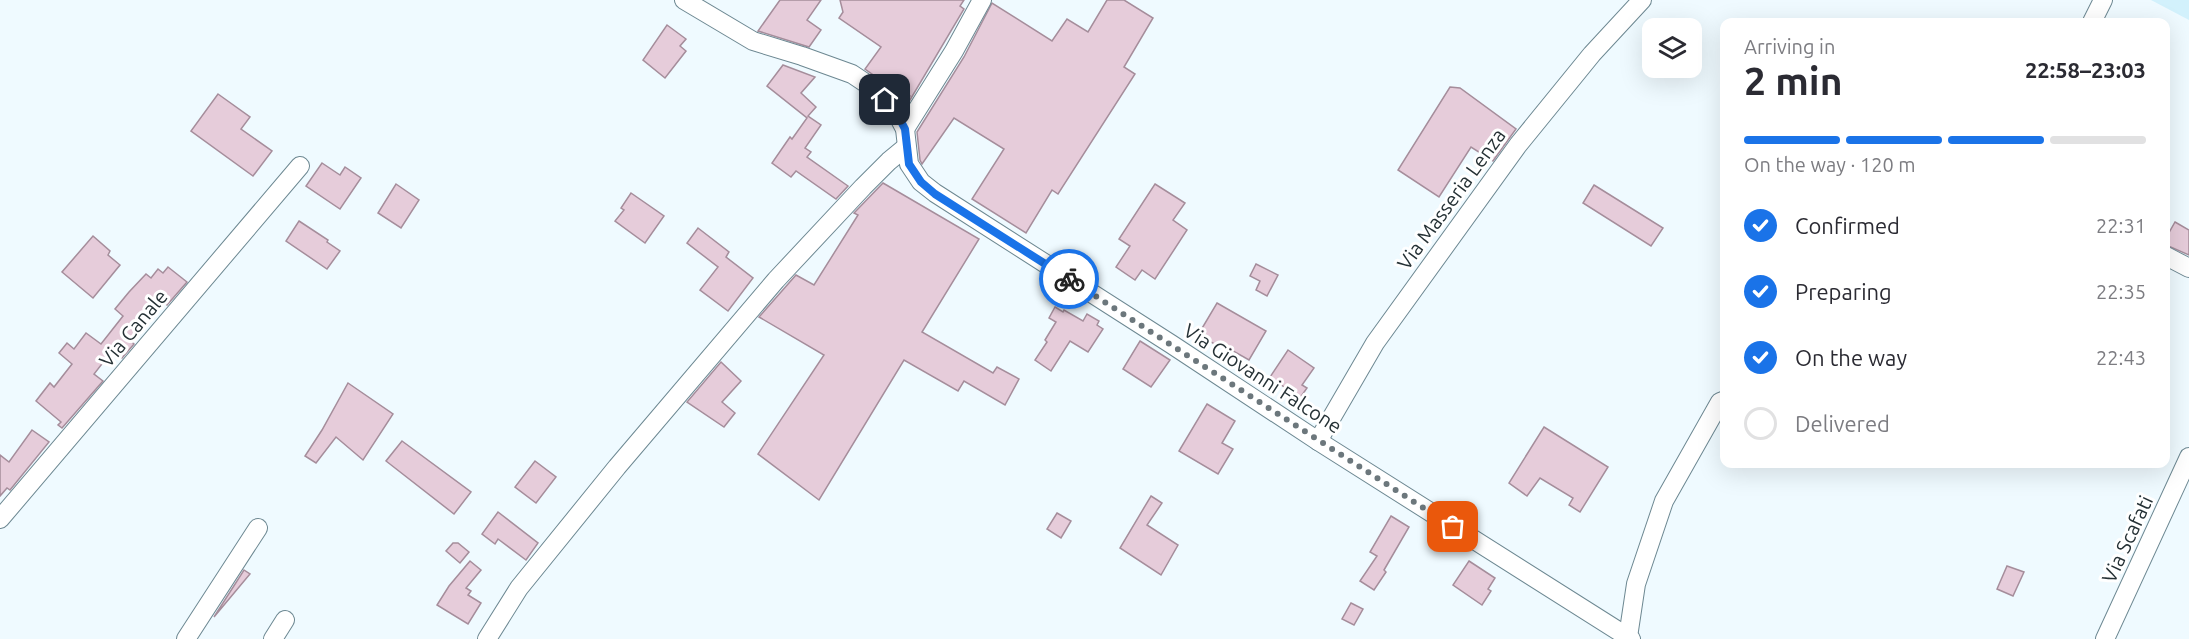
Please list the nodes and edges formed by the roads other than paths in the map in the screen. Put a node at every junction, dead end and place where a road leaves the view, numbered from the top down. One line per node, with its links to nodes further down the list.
1 (684, 0): 6 (street, Via Giovanni Falcone)
2 (982, 0): 6 (street)
3 (1642, 0): 11 (street, Via Masseria Lenza)
4 (2103, 0): 5 (street)
5 (2094, 18)
6 (906, 138): 11 (street, Via Giovanni Falcone); 19 (street)
7 (300, 166): 13 (street, Via Canale)
8 (2170, 258): 9 (street)
9 (2189, 268)
10 (1720, 402): 16 (street)
11 (1318, 441): 16 (street, Via Giovanni Falcone)
12 (2189, 457): 20 (street, Via Scafati)
13 (0, 519)
14 (258, 528): 17 (street)
15 (285, 620): 18 (street)
16 (1629, 638)
17 (186, 639)
18 (273, 639)
19 (487, 639)
20 (2105, 639)

